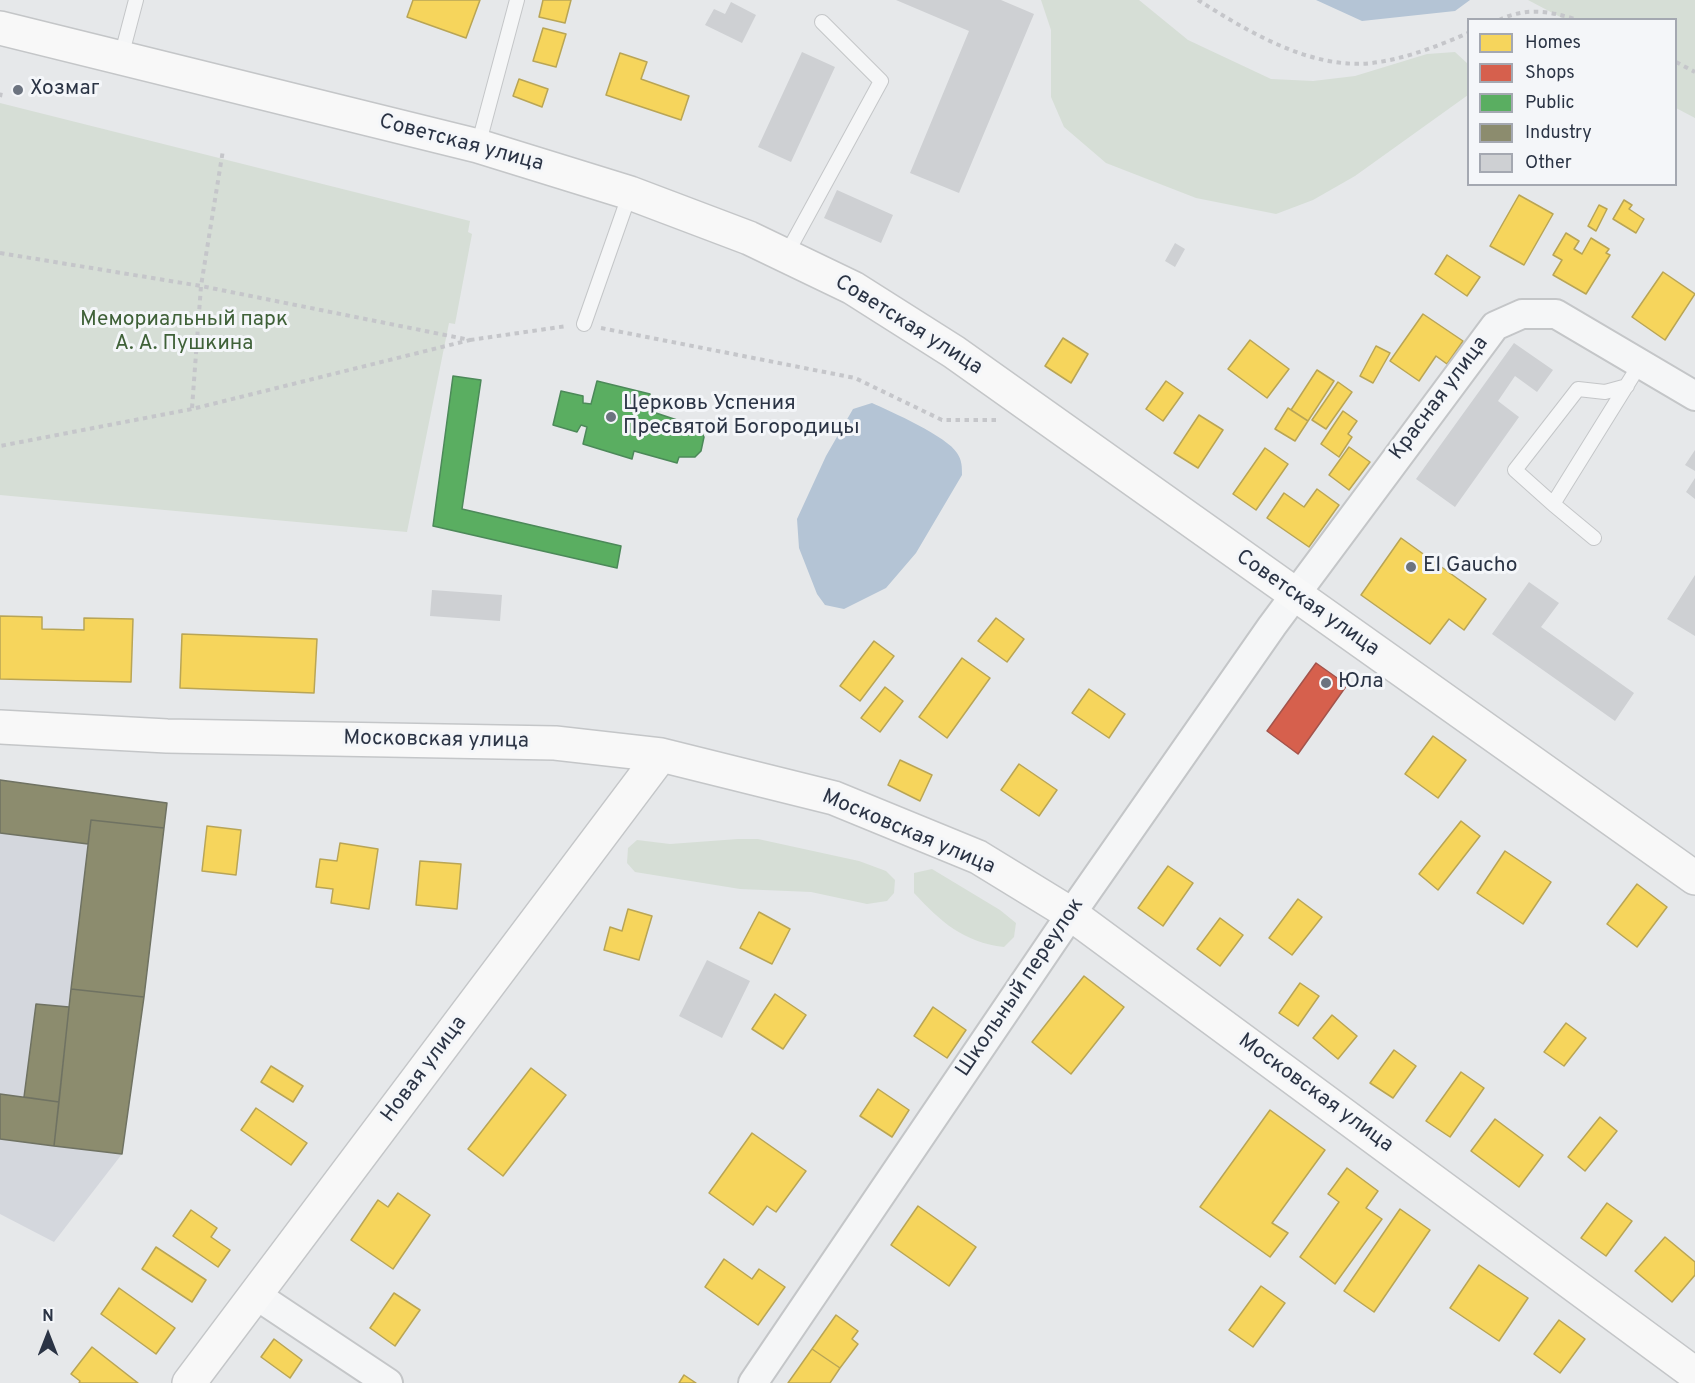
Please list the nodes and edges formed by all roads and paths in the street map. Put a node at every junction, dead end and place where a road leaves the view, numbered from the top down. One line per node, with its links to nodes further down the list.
1 (136, 0): 9 (lane)
2 (517, 0): 14 (lane)
3 (1198, 0): 8 (path)
4 (1506, 18): 5 (path)
5 (1572, 18)
6 (822, 22): 18 (lane)
7 (0, 28): 9 (street, Советская улица)
8 (1467, 33)
9 (121, 57): 14 (street, Советская улица)
10 (1677, 63): 11 (path)
11 (1695, 72)
12 (1, 92): 13 (path)
13 (0, 97)
14 (478, 146): 16 (street, Советская улица)
15 (223, 150): 19 (path)
16 (630, 193): 18 (street, Советская улица); 20 (lane)
17 (0, 253): 19 (path)
18 (786, 255): 29 (street, Советская улица)
19 (201, 286): 21 (path); 24 (path)
20 (584, 324): 21 (path); 25 (path)
21 (470, 340): 24 (path)
22 (1634, 375): 23 (street, Красная улица); 27 (lane); 27 (lane); 29 (street, Красная улица)
23 (1695, 396)
24 (192, 409): 26 (path)
25 (1004, 420)
26 (0, 446)
27 (1553, 504): 28 (lane)
28 (1594, 537)
29 (1294, 596): 32 (street, Советская улица); 33 (street, Школьный переулок)
30 (0, 727): 31 (street, Московская улица)
31 (660, 755): 33 (street, Московская улица); 34 (street, Новая улица)
32 (1695, 878)
33 (1071, 914): 35 (street, Московская улица); 38 (street, Школьный переулок)
34 (256, 1295): 36 (street, Новая улица); 37 (street)
35 (1695, 1374)
36 (189, 1383)
37 (388, 1383)
38 (753, 1383)

